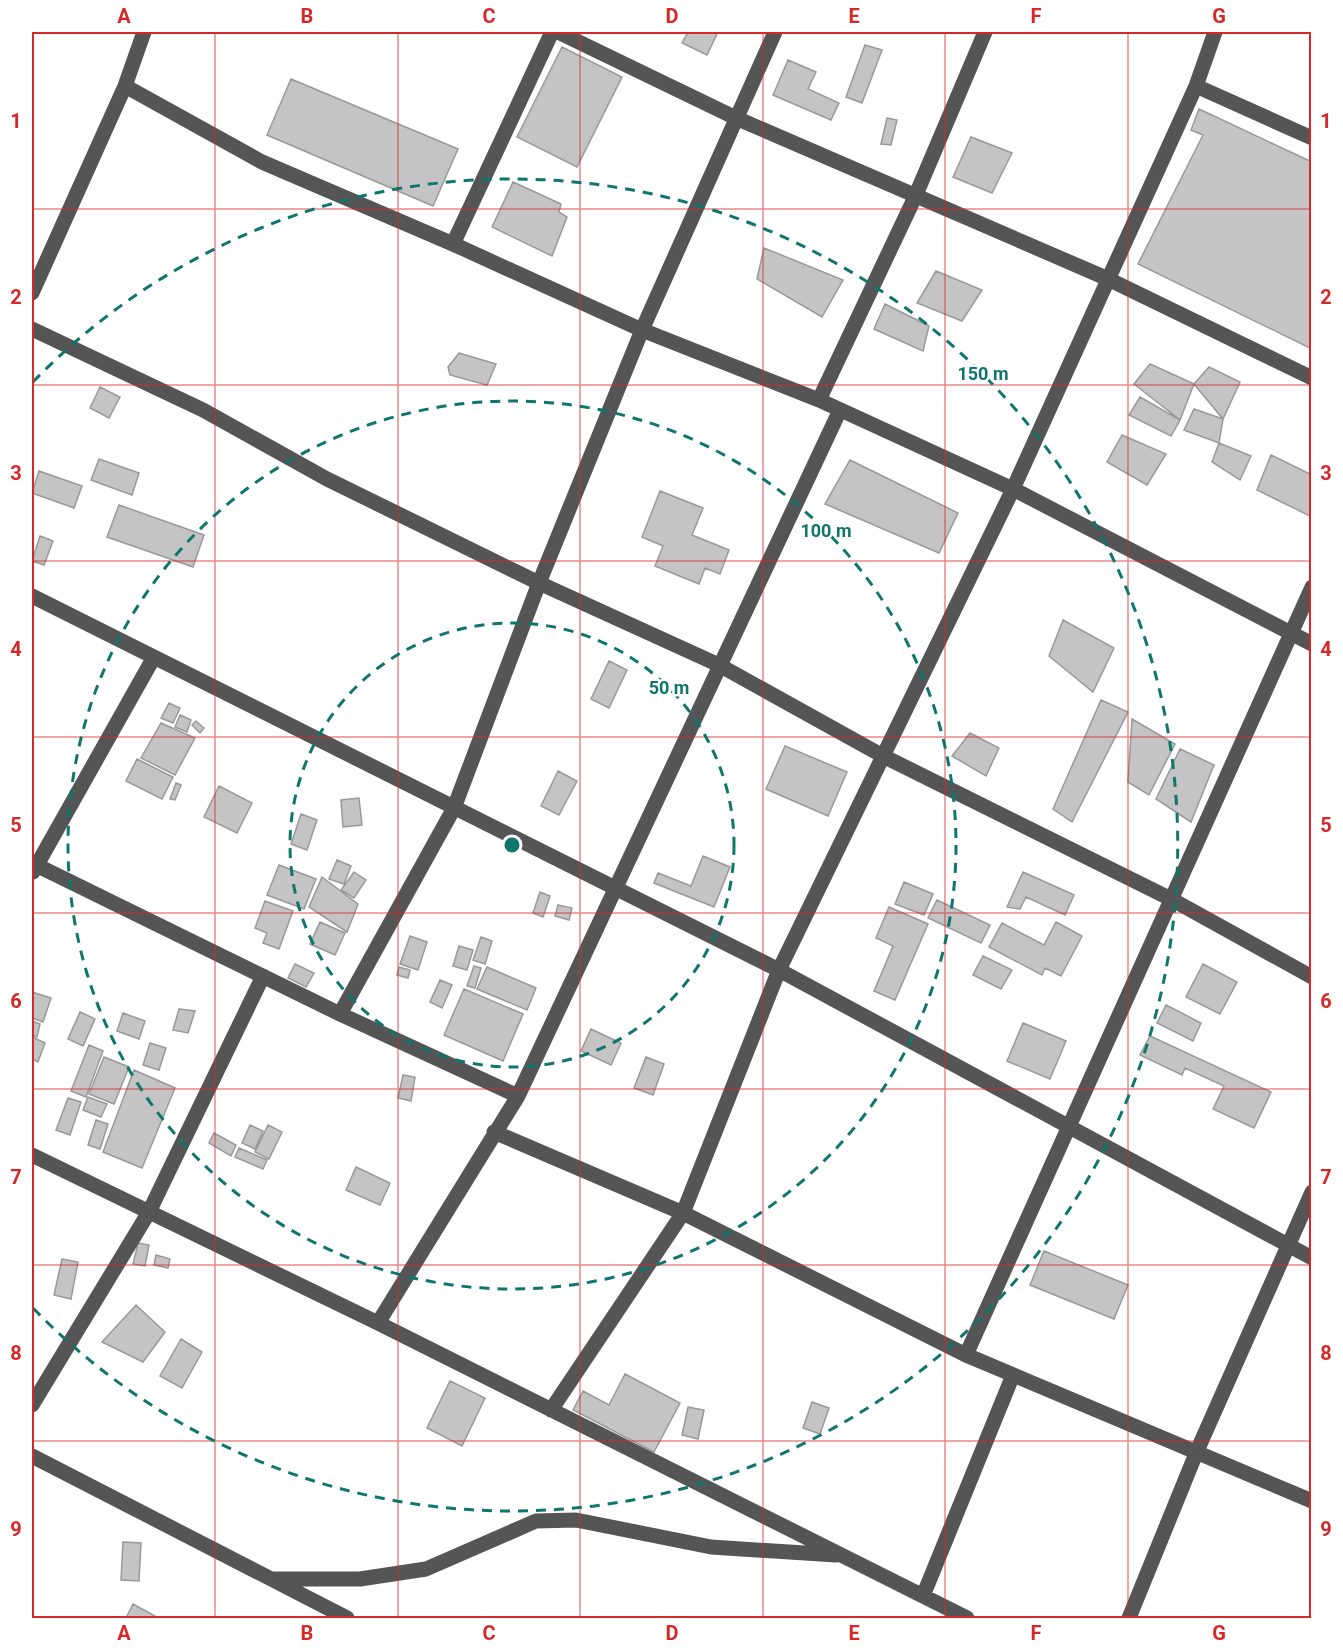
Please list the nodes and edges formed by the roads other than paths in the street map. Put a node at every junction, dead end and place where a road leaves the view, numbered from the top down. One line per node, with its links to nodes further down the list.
1 (144, 32): 7 (street)
2 (552, 32): 12 (street)
3 (558, 32): 9 (street)
4 (775, 32): 9 (street)
5 (985, 32): 11 (street)
6 (1215, 32): 8 (street)
7 (125, 86): 12 (street); 14 (street)
8 (1196, 86): 10 (street); 13 (street)
9 (736, 118): 11 (street); 16 (street)
10 (1311, 138)
11 (915, 197): 13 (street); 18 (street)
12 (453, 244): 16 (street)
13 (1106, 278): 17 (street); 20 (street)
14 (34, 283)
15 (32, 329): 21 (street)
16 (642, 330): 18 (street); 21 (street)
17 (1311, 378)
18 (819, 400): 19 (street)
19 (840, 410): 20 (street); 27 (street)
20 (1013, 489): 24 (street); 28 (street)
21 (539, 582): 27 (street); 29 (street)
22 (1311, 587): 24 (street)
23 (32, 596): 26 (street)
24 (1290, 633): 25 (street); 32 (street)
25 (1311, 644)
26 (154, 657): 29 (street); 30 (street)
27 (719, 665): 28 (street); 31 (street)
28 (883, 756): 32 (street); 33 (street)
29 (454, 808): 31 (street); 36 (street)
30 (33, 868): 34 (street)
31 (614, 890): 33 (street); 37 (street)
32 (1171, 899): 35 (street); 38 (street)
33 (778, 970): 38 (street); 43 (street)
34 (263, 976): 36 (street); 42 (street)
35 (1311, 977)
36 (340, 1014): 37 (street)
37 (518, 1096): 39 (street)
38 (1068, 1127): 44 (street); 47 (street)
39 (494, 1132): 43 (street); 46 (street)
40 (32, 1155): 42 (street)
41 (1311, 1192): 44 (street)
42 (149, 1212): 46 (street); 49 (street)
43 (683, 1213): 47 (street); 50 (street)
44 (1287, 1246): 45 (street); 51 (street)
45 (1311, 1258)
46 (378, 1323): 50 (street)
47 (966, 1355): 48 (street)
48 (1013, 1375): 51 (street); 56 (street)
49 (32, 1405)
50 (551, 1410): 54 (street)
51 (1197, 1451): 53 (street); 59 (street)
52 (32, 1456): 55 (street)
53 (1311, 1501)
54 (840, 1555): 55 (street); 56 (street)
55 (271, 1579): 57 (street)
56 (923, 1596): 58 (street)
57 (347, 1618)
58 (967, 1618)
59 (1129, 1618)

